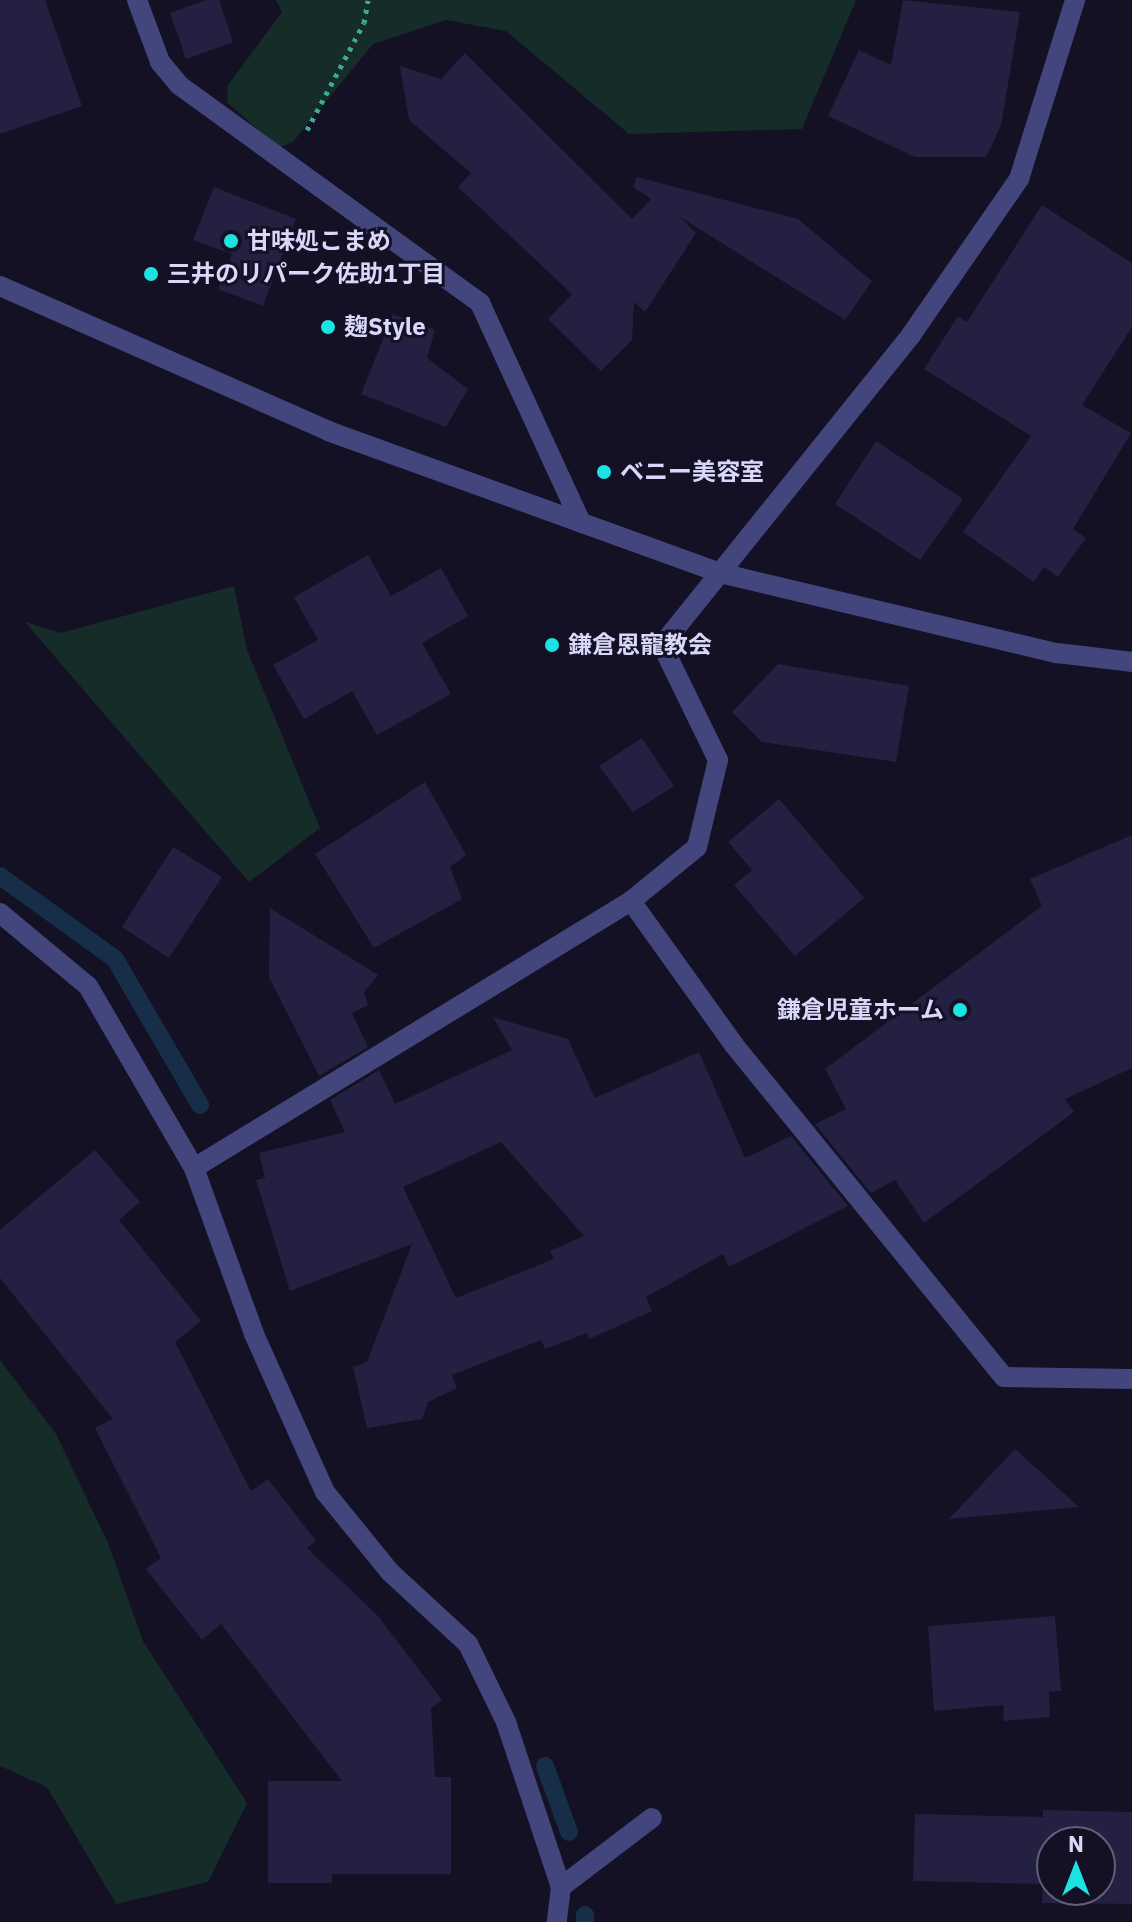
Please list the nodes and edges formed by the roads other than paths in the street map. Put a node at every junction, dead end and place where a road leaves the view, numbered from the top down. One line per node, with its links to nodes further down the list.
1 (137, 0): 4 (street)
2 (1075, 0): 5 (street)
3 (0, 286): 4 (street)
4 (581, 523): 5 (street)
5 (720, 573): 6 (street); 7 (street)
6 (1132, 662)
7 (631, 901): 9 (street); 10 (street)
8 (0, 913): 9 (street)
9 (194, 1168): 12 (street)
10 (1132, 1379)
11 (652, 1818): 12 (street)
12 (561, 1887): 13 (street)
13 (557, 1922)

